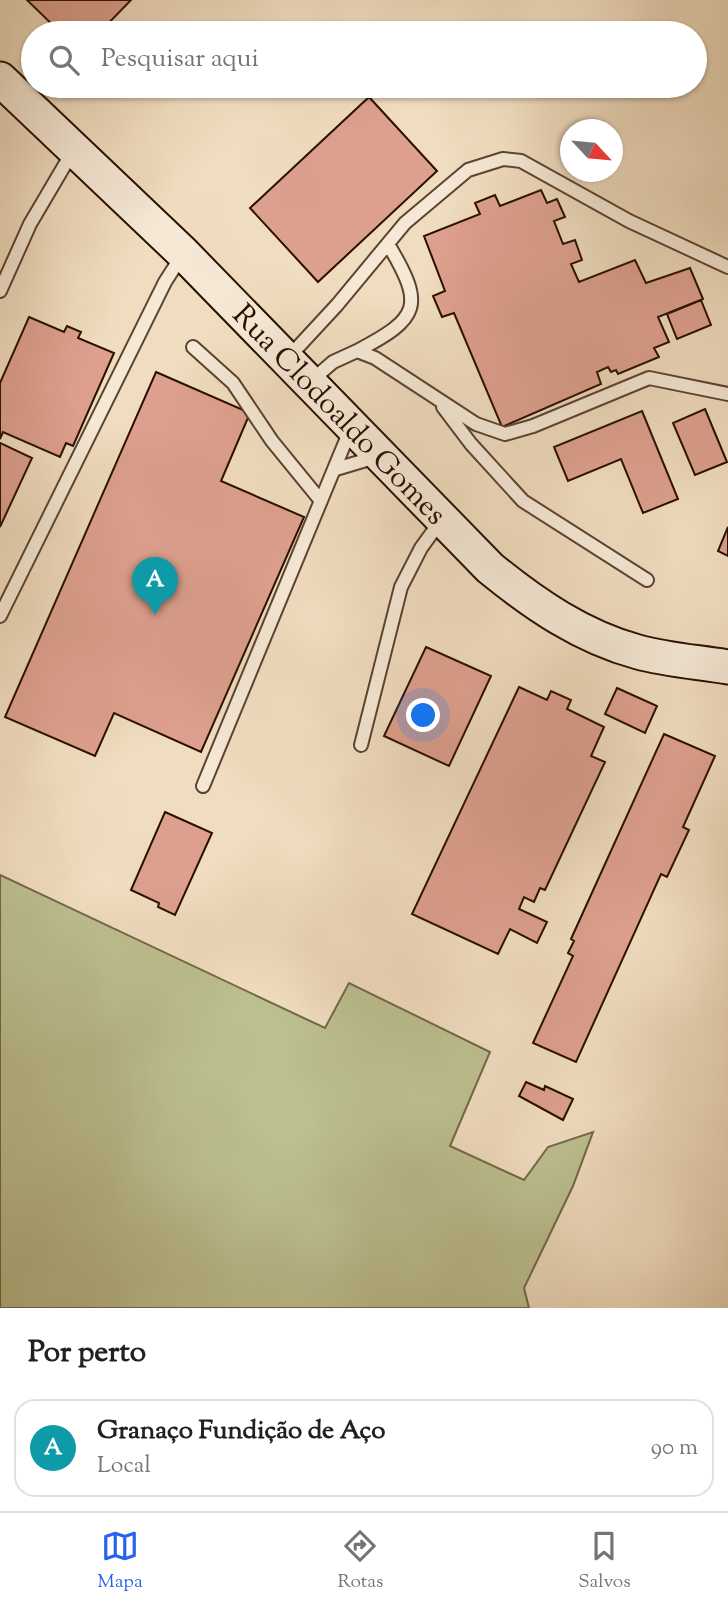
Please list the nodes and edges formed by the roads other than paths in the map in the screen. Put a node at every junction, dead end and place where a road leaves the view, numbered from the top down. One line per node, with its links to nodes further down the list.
1 (0, 79): 2 (main road, Rua Clodoaldo Gomes)
2 (75, 148): 4 (main road, Rua Clodoaldo Gomes); 6 (lane)
3 (388, 244): 5 (lane); 8 (lane); 9 (lane)
4 (183, 253): 9 (main road, Rua Clodoaldo Gomes); 19 (lane)
5 (728, 267)
6 (0, 290)
7 (192, 347): 16 (lane)
8 (357, 351): 10 (lane); 12 (lane)
9 (286, 359): 10 (main road, Rua Clodoaldo Gomes)
10 (309, 383): 13 (main road, Rua Clodoaldo Gomes)
11 (728, 394): 12 (lane)
12 (438, 401): 18 (lane)
13 (352, 424): 14 (main road, Rua Clodoaldo Gomes); 15 (lane)
14 (382, 456): 15 (lane); 17 (main road, Rua Clodoaldo Gomes)
15 (336, 469): 16 (lane)
16 (321, 501): 22 (lane)
17 (443, 519): 20 (main road, Rua Clodoaldo Gomes); 21 (lane)
18 (647, 580)
19 (0, 616)
20 (728, 667)
21 (361, 744)
22 (203, 786)

